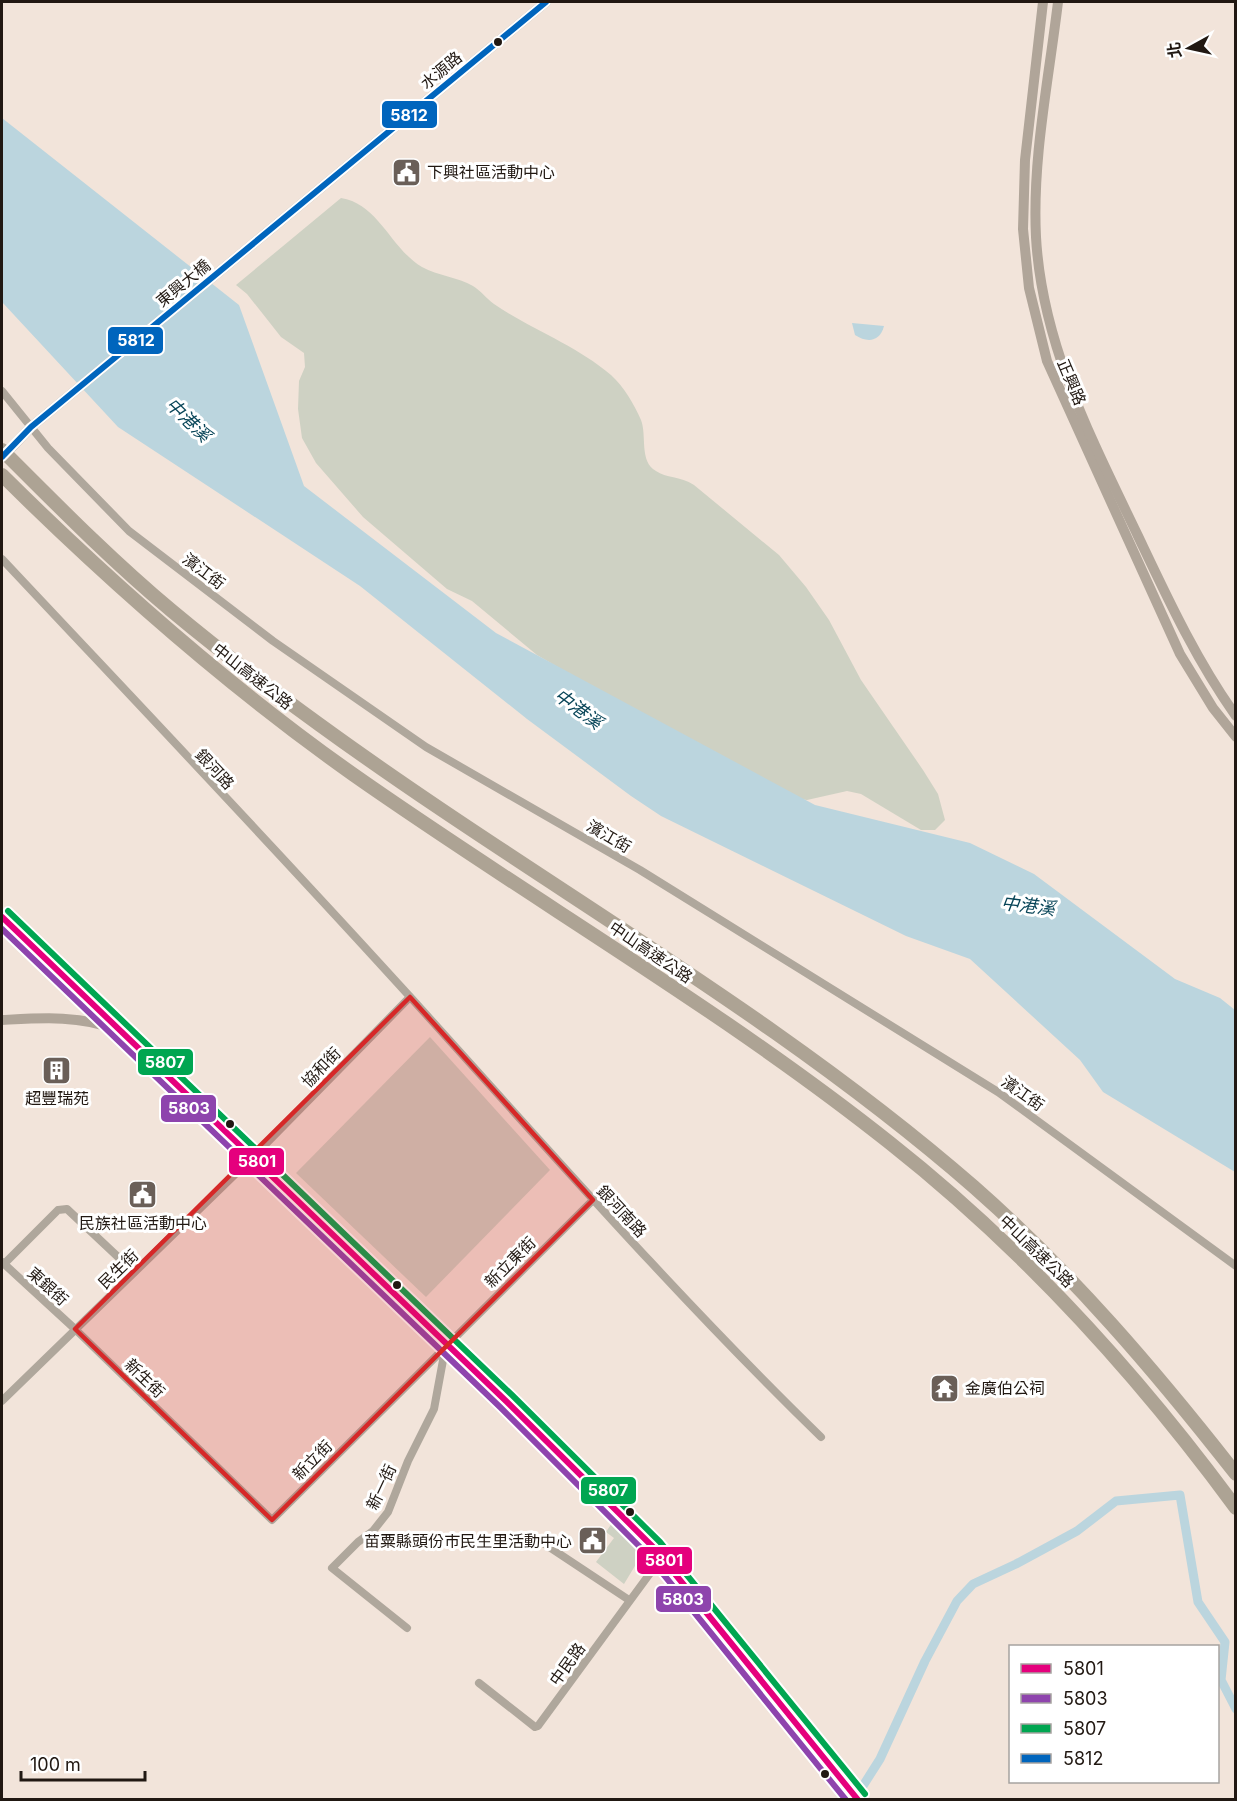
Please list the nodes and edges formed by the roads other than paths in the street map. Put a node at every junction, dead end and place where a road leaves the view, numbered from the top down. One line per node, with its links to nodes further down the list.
1 (546, 2): 4 (street, 水源路)
2 (1043, 2): 11 (street, 正興路)
3 (1058, 2): 10 (street, 正興路)
4 (354, 162): 6 (street, 東興大橋)
5 (2, 391): 6 (street, 濱江街)
6 (31, 427): 7 (street, 東興大橋); 19 (street, 濱江街)
7 (7, 449): 26 (highway, 中山高速公路, bridge)
8 (2, 476): 27 (highway, 中山高速公路)
9 (2, 559): 13 (street, 銀河路)
10 (1236, 716)
11 (1236, 737)
12 (2, 917): 15 (street)
13 (410, 997): 16 (street, 協和街); 17 (street, 銀河南路)
14 (2, 1020): 15 (street)
15 (121, 1031): 16 (street)
16 (253, 1157): 20 (street, 民生街); 22 (street)
17 (593, 1200): 22 (street, 新立東街); 24 (street, 銀河南路)
18 (3, 1263): 20 (street); 21 (street, 東銀街)
19 (1236, 1266)
20 (134, 1272): 21 (street, 民生街)
21 (75, 1329): 23 (street, 民生街); 25 (street, 新生街)
22 (446, 1344): 25 (street, 新立街); 29 (street); 31 (street, 新一街)
23 (2, 1401)
24 (821, 1437)
25 (196, 1446)
26 (1236, 1474)
27 (1236, 1508)
28 (531, 1535): 30 (street)
29 (662, 1557): 30 (street, 中民路); 33 (street)
30 (629, 1600): 32 (street, 中民路)
31 (407, 1628)
32 (479, 1683)
33 (855, 1795)

